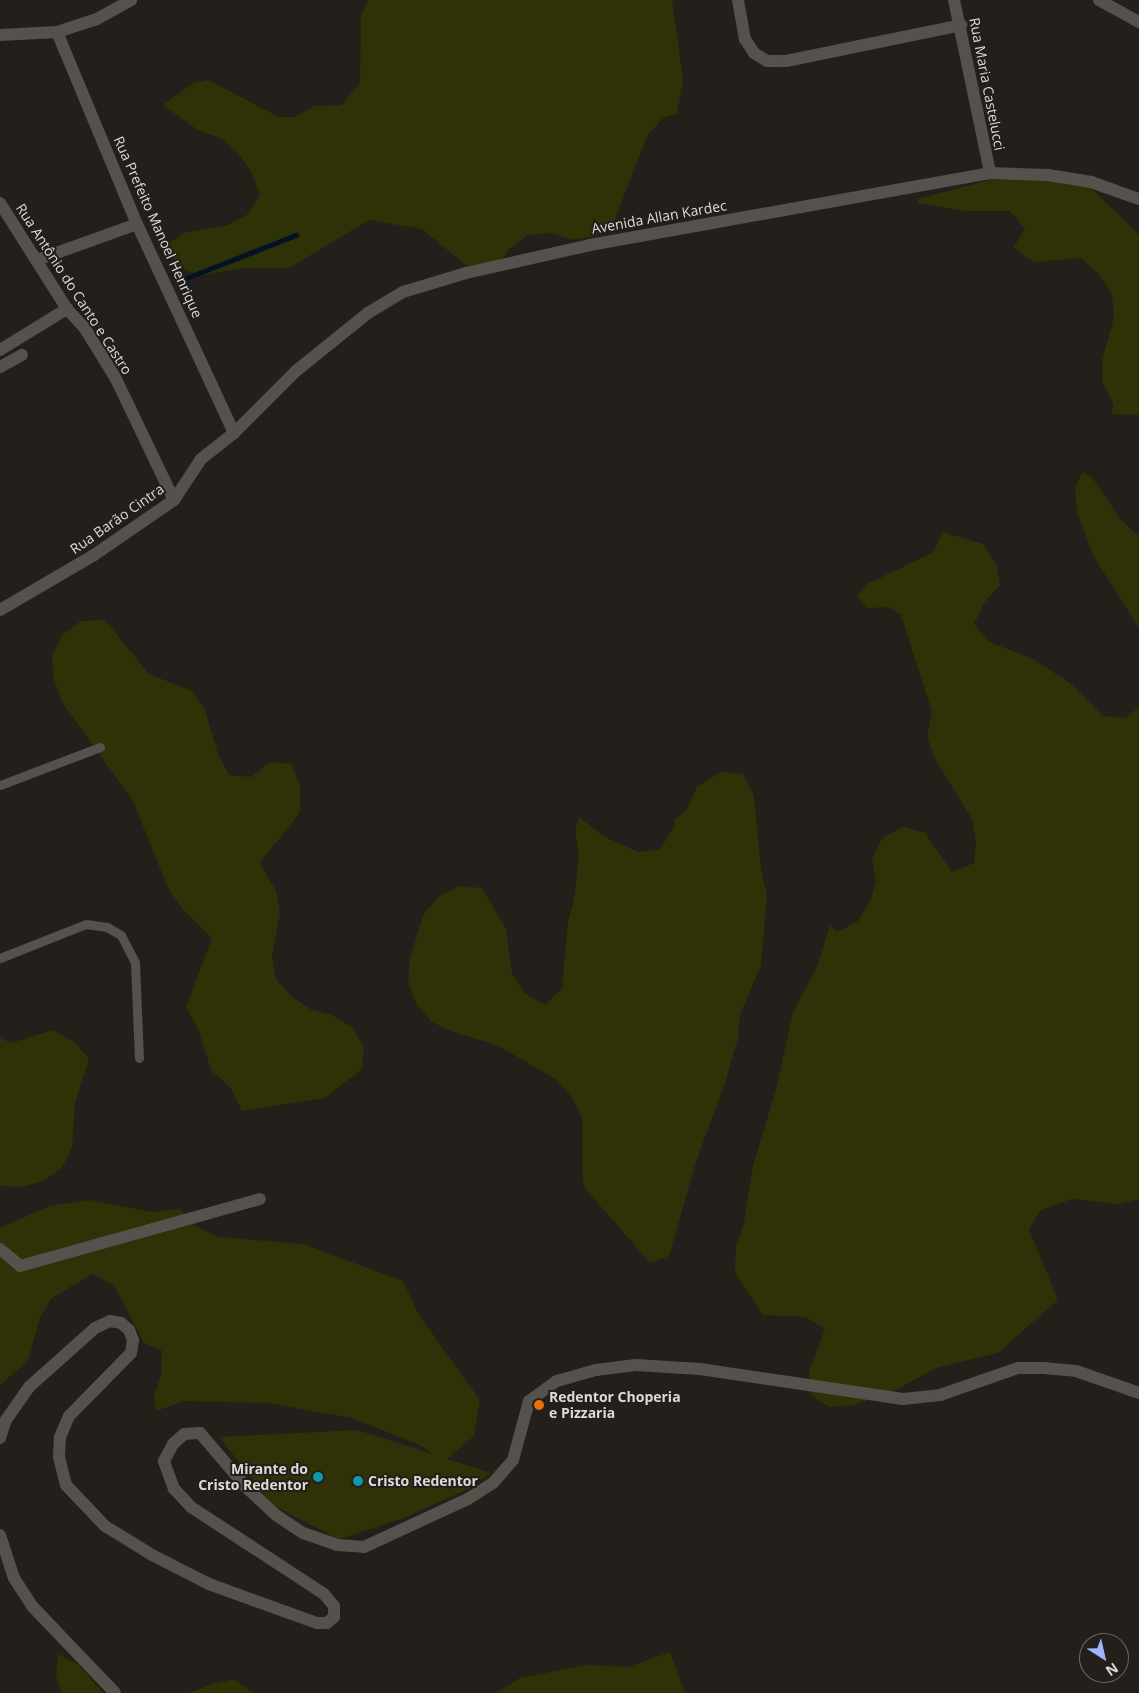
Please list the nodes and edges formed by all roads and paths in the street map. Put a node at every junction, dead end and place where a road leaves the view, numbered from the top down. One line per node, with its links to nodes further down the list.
1 (131, 0): 7 (street)
2 (738, 0): 6 (street)
3 (954, 0): 6 (street, Rua Maria Castelucci)
4 (1099, 0): 5 (street)
5 (1139, 22)
6 (961, 25): 9 (street, Rua Maria Castelucci)
7 (57, 32): 8 (street); 12 (street, Rua Prefeito Manoel Henrique)
8 (0, 34)
9 (990, 173): 10 (street, Avenida Allan Kardec); 18 (street, Avenida Allan Kardec)
10 (1139, 199)
11 (2, 211): 13 (street, Rua Antônio do Canto e Castro)
12 (137, 224): 13 (street); 18 (street, Rua Prefeito Manoel Henrique)
13 (37, 260): 14 (street, Rua Antônio do Canto e Castro)
14 (67, 309): 15 (street); 19 (street, Rua Antônio do Canto e Castro)
15 (0, 350)
16 (22, 355): 17 (street)
17 (0, 367)
18 (234, 433): 19 (street, Rua Barão Cintra)
19 (174, 500): 20 (street, Rua Barão Cintra)
20 (0, 610)
21 (100, 747): 22 (lane)
22 (0, 785)
23 (0, 958): 24 (lane)
24 (139, 1058)
25 (260, 1199): 26 (street)
26 (0, 1249)
27 (1139, 1393): 28 (street)
28 (0, 1438)
29 (0, 1536): 30 (street)
30 (115, 1693)

